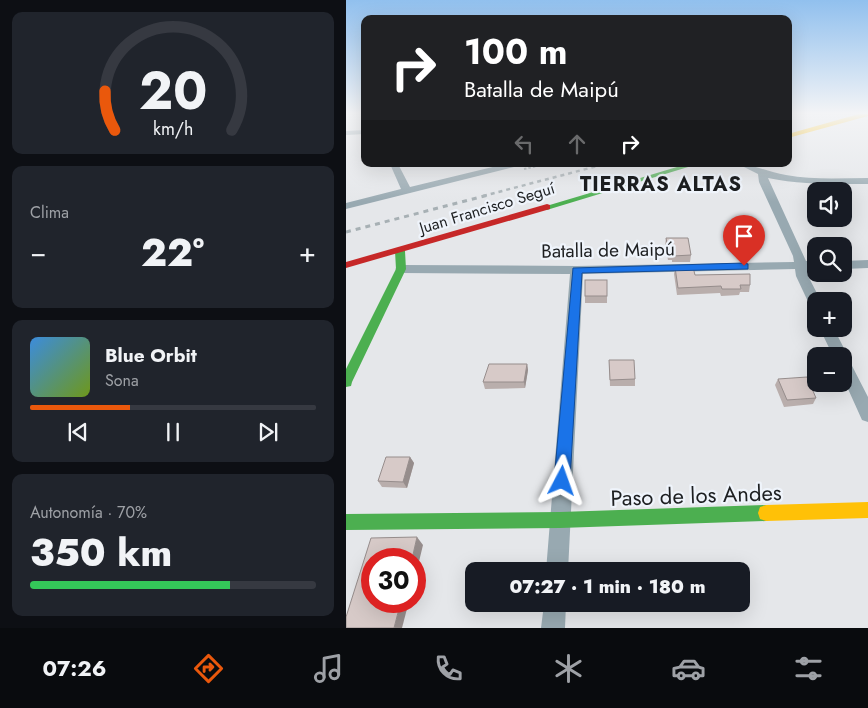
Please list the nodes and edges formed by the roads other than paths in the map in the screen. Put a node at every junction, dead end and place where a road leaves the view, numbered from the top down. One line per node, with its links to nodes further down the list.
1 (395, 167): 7 (street)
2 (502, 167): 7 (street, Juan Francisco Seguí)
3 (684, 167): 9 (street, Juan Francisco Seguí)
4 (748, 167): 5 (street)
5 (763, 174): 6 (street); 12 (street)
6 (868, 181)
7 (406, 190): 8 (street, Juan Francisco Seguí)
8 (346, 206)
9 (400, 251): 11 (street, Juan Francisco Seguí); 15 (street)
10 (868, 264): 14 (street)
11 (346, 265)
12 (800, 265): 13 (street, Batalla de Maipú); 16 (street, Batalla de Maipú); 17 (street)
13 (807, 265)
14 (852, 265)
15 (401, 269): 16 (street, Batalla de Maipú); 19 (street)
16 (577, 270): 22 (street)
17 (810, 292)
18 (852, 381): 20 (street)
19 (346, 382)
20 (868, 416)
21 (868, 510): 22 (street, Paso de los Andes)
22 (560, 520): 23 (street, Paso de los Andes); 24 (street)
23 (346, 522)
24 (558, 562)
25 (554, 612): 26 (street)
26 (553, 628)

